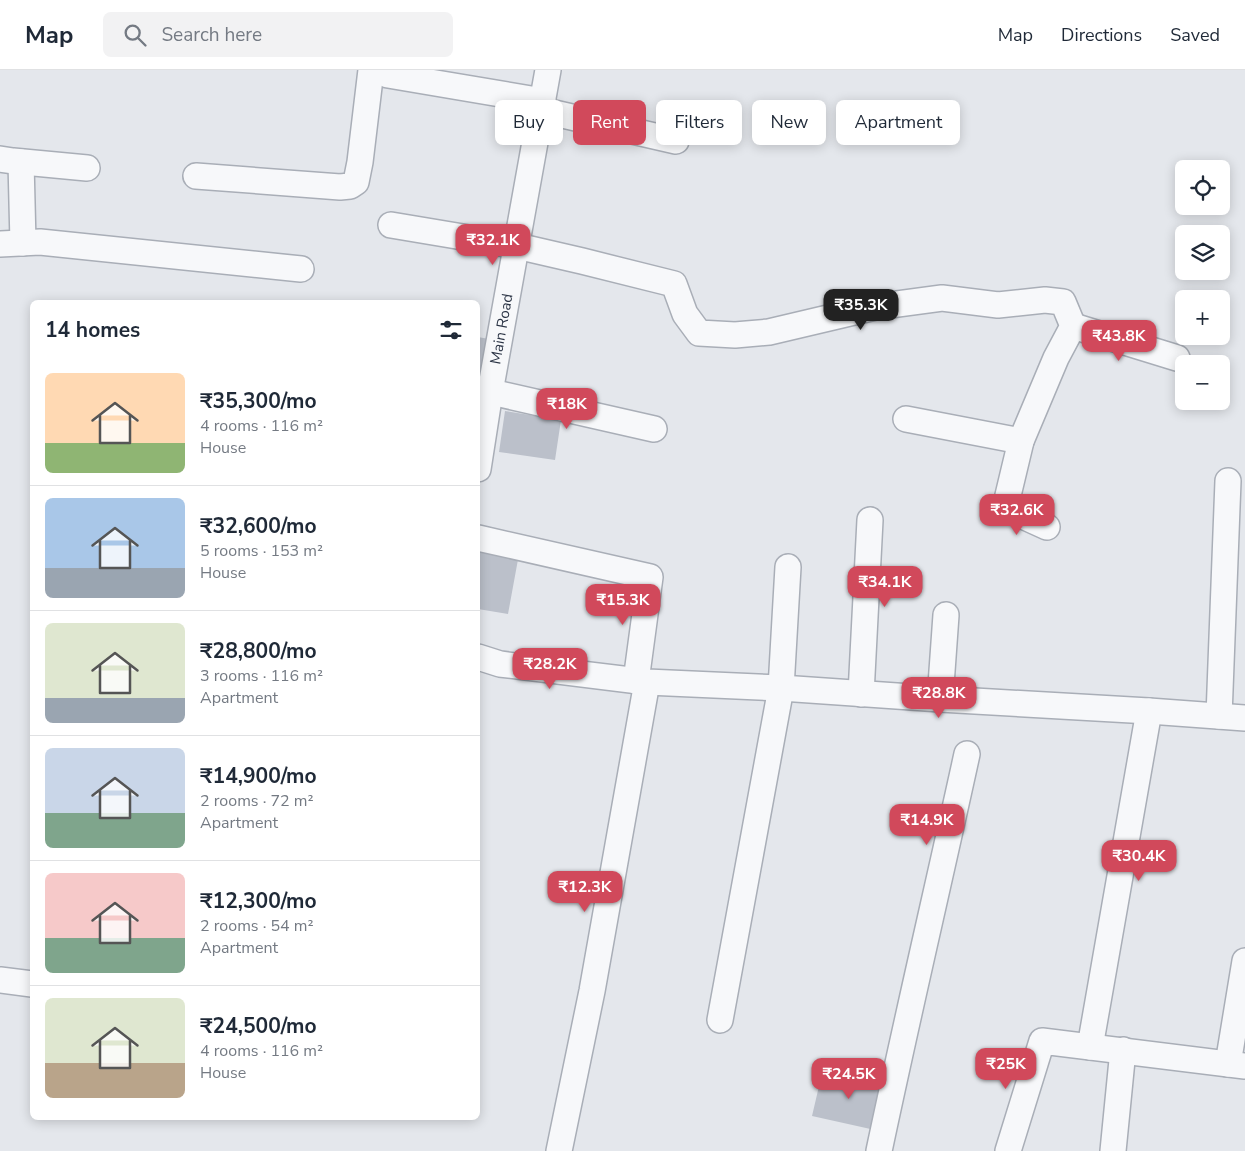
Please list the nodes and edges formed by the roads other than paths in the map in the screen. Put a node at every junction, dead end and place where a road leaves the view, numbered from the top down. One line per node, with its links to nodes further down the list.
1 (548, 70): 4 (street, Main Road)
2 (380, 72): 3 (street); 10 (street)
3 (517, 100)
4 (543, 100)
5 (563, 111): 6 (street)
6 (656, 136)
7 (535, 145): 13 (street, Main Road)
8 (10, 160): 9 (street); 12 (street)
9 (87, 168)
10 (196, 176)
11 (391, 225): 13 (street)
12 (11, 244): 14 (street)
13 (517, 246): 15 (street); 17 (street, Main Road)
14 (301, 269)
15 (1073, 326): 16 (street); 20 (street)
16 (1175, 357)
17 (484, 390): 19 (street); 21 (street, Main Road)
18 (906, 419): 20 (street)
19 (654, 429)
20 (1021, 441): 24 (street)
21 (480, 443)
22 (1228, 481): 34 (street)
23 (870, 520): 31 (street)
24 (1047, 528)
25 (480, 538): 29 (street)
26 (788, 567): 30 (street)
27 (946, 615): 32 (street)
28 (480, 658): 29 (street)
29 (642, 681): 30 (street); 44 (street)
30 (781, 688): 31 (street); 40 (street)
31 (861, 694): 32 (street)
32 (940, 700): 33 (street)
33 (1149, 711): 34 (street); 41 (street)
34 (1218, 716): 35 (street)
35 (1245, 718)
36 (967, 754): 45 (street)
37 (1245, 961): 43 (street)
38 (0, 980): 39 (street)
39 (30, 984)
40 (720, 1020)
41 (1090, 1047): 42 (street); 46 (street)
42 (1123, 1050): 43 (street); 47 (street)
43 (1237, 1065)
44 (559, 1151)
45 (879, 1151)
46 (1008, 1151)
47 (1113, 1151)

